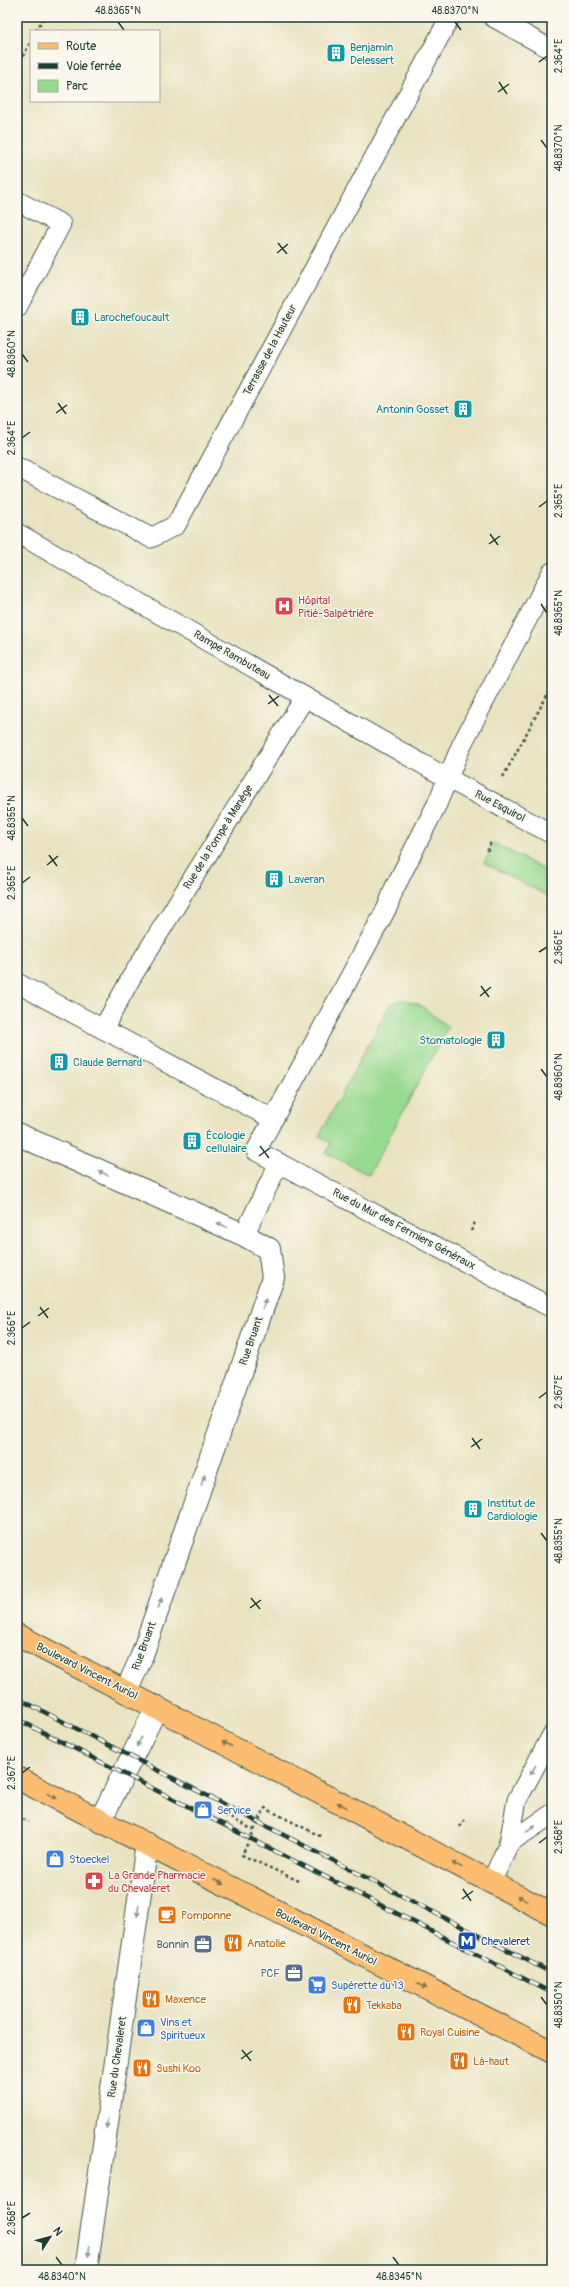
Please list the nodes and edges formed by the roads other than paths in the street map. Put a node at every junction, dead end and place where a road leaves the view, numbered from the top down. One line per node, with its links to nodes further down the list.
1 (450, 17): 6 (lane, Terrasse de la Hauteur)
2 (493, 17): 3 (lane)
3 (552, 50)
4 (17, 200): 5 (lane)
5 (17, 308)
6 (17, 467)
7 (17, 533): 10 (lane, Rampe Rambuteau)
8 (552, 572): 9 (lane)
9 (545, 600): 11 (lane)
10 (305, 697): 11 (lane, Rampe Rambuteau); 14 (lane, Rue de la Pompe à Manège)
11 (447, 778): 12 (lane, Rue Esquirol); 15 (lane)
12 (552, 834)
13 (17, 983): 14 (lane)
14 (103, 1029): 15 (lane)
15 (273, 1119): 17 (lane, Rue du Mur des Fermiers Généraux)
16 (17, 1134): 18 (street, Rue Bruant, one-way to 16)
17 (279, 1163): 18 (lane); 19 (lane, Rue du Mur des Fermiers Généraux)
18 (244, 1235): 21 (street, Rue Bruant, one-way to 18)
19 (552, 1308)
20 (17, 1635): 21 (main road, Boulevard Vincent Auriol)
21 (126, 1692): 22 (main road, Boulevard Vincent Auriol)
22 (157, 1707): 26 (street, one-way to 26); 29 (main road, Boulevard Vincent Auriol, one-way to 22)
23 (552, 1735): 28 (lane, one-way to 28)
24 (17, 1778): 26 (main road, Boulevard Vincent Auriol, one-way to 26)
25 (552, 1814): 28 (lane, one-way to 25)
26 (100, 1821): 27 (main road, Boulevard Vincent Auriol)
27 (147, 1844): 31 (main road, Boulevard Vincent Auriol, one-way to 31); 32 (street, Rue du Chevaleret, one-way to 32)
28 (509, 1844): 29 (lane)
29 (491, 1883): 30 (main road, Boulevard Vincent Auriol, one-way to 29)
30 (552, 1914)
31 (552, 2052)
32 (86, 2270)

